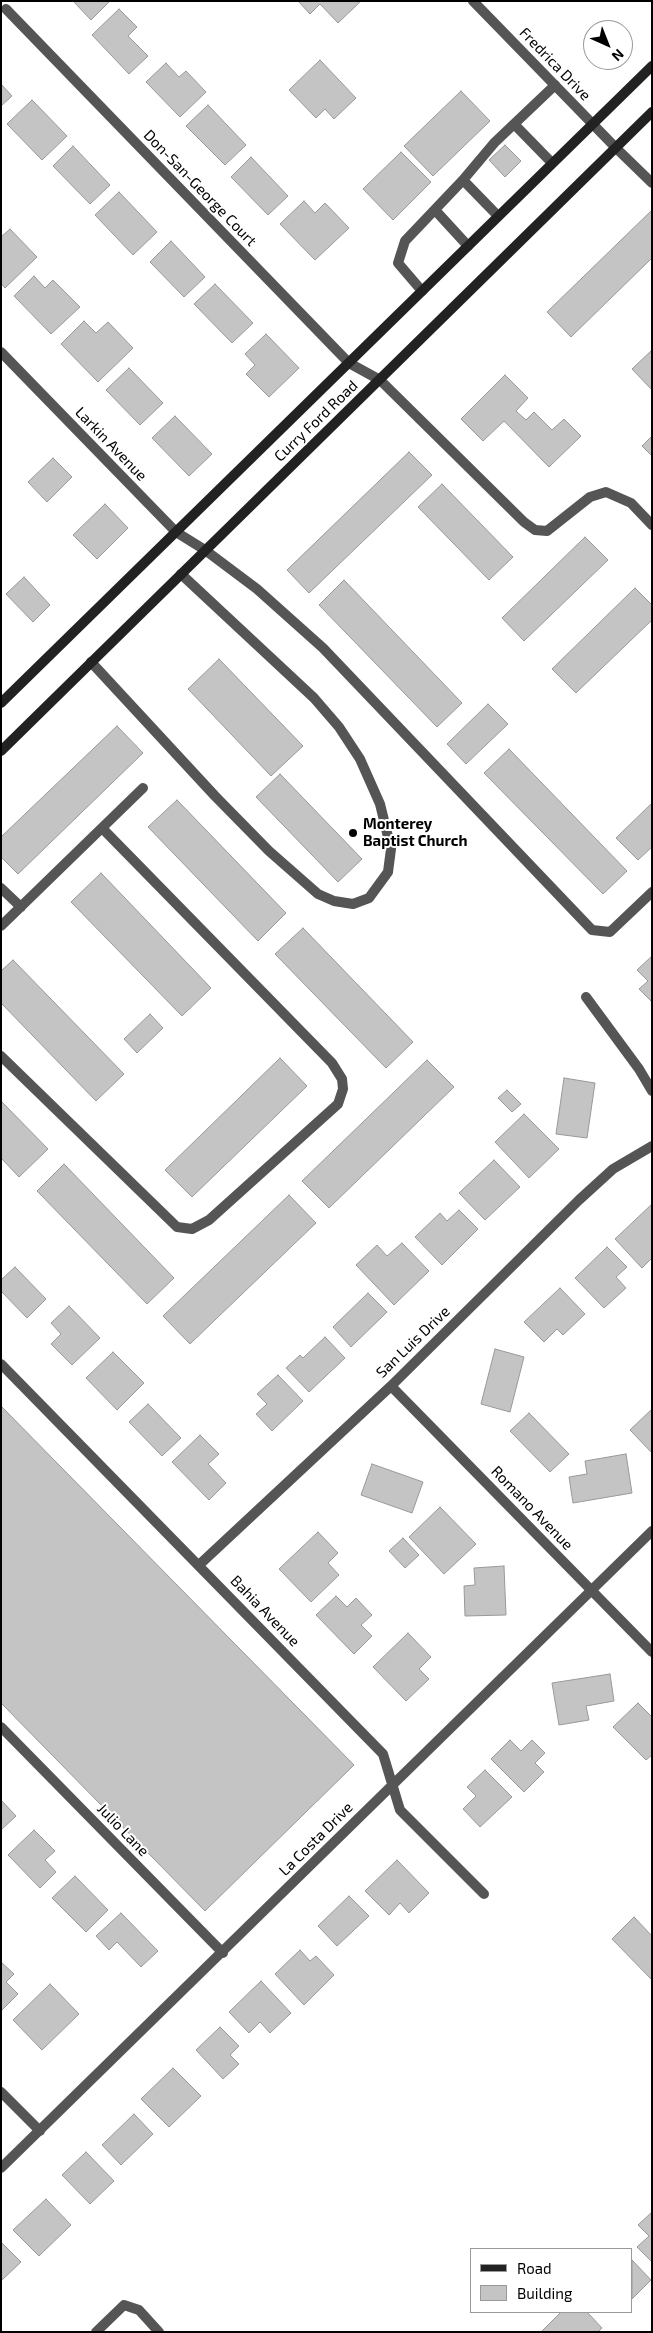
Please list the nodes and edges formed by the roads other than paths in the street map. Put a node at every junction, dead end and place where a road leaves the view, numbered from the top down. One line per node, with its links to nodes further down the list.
1 (473, 1): 4 (street, Fredrica Drive)
2 (6, 9): 17 (street, Don-San-George Court)
3 (652, 66): 7 (main road, Curry Ford Road)
4 (555, 85): 6 (street); 7 (street, Fredrica Drive)
5 (652, 112): 8 (main road, Curry Ford Road)
6 (514, 124): 9 (street); 10 (street)
7 (592, 124): 8 (street, Fredrica Drive); 9 (main road, Curry Ford Road)
8 (616, 148): 11 (street, Fredrica Drive); 18 (main road, Curry Ford Road)
9 (552, 163): 13 (main road, Curry Ford Road)
10 (463, 180): 12 (street); 13 (street)
11 (652, 183)
12 (435, 210): 14 (street); 15 (street)
13 (498, 216): 14 (main road, Curry Ford Road)
14 (468, 246): 15 (main road, Curry Ford Road)
15 (422, 292): 17 (main road, Curry Ford Road)
16 (1, 352): 20 (street, Larkin Avenue)
17 (349, 363): 18 (street, Don-San-George Court); 20 (main road, Curry Ford Road)
18 (380, 380): 19 (street, Don-San-George Court); 21 (main road, Curry Ford Road)
19 (652, 525)
20 (176, 532): 21 (street, Larkin Avenue); 24 (main road, Curry Ford Road)
21 (205, 550): 22 (main road, Curry Ford Road); 29 (street, Larkin Avenue)
22 (182, 574): 23 (main road, Curry Ford Road); 23 (street)
23 (91, 662): 25 (main road, Curry Ford Road)
24 (1, 703)
25 (1, 751)
26 (143, 788): 27 (street)
27 (102, 828): 30 (street); 33 (street)
28 (1, 888): 30 (street)
29 (652, 892)
30 (21, 906): 31 (street)
31 (1, 926)
32 (586, 997): 34 (street)
33 (1, 1056)
34 (652, 1091)
35 (652, 1146): 37 (street, San Luis Drive)
36 (1, 1364): 39 (street, Bahia Avenue)
37 (391, 1386): 39 (street, San Luis Drive); 40 (street, Romano Avenue)
38 (652, 1531): 40 (street, La Costa Drive)
39 (199, 1564): 43 (street, Bahia Avenue)
40 (590, 1589): 41 (street, Romano Avenue); 43 (street, La Costa Drive)
41 (652, 1652)
42 (1, 1727): 45 (street, Julio Lane)
43 (393, 1784): 44 (street, Bahia Avenue); 45 (street, La Costa Drive)
44 (484, 1894)
45 (223, 1953): 47 (street, La Costa Drive)
46 (1, 2092): 47 (street)
47 (40, 2131): 48 (street, La Costa Drive)
48 (1, 2168)
49 (96, 2332): 50 (street)
50 (159, 2332)

